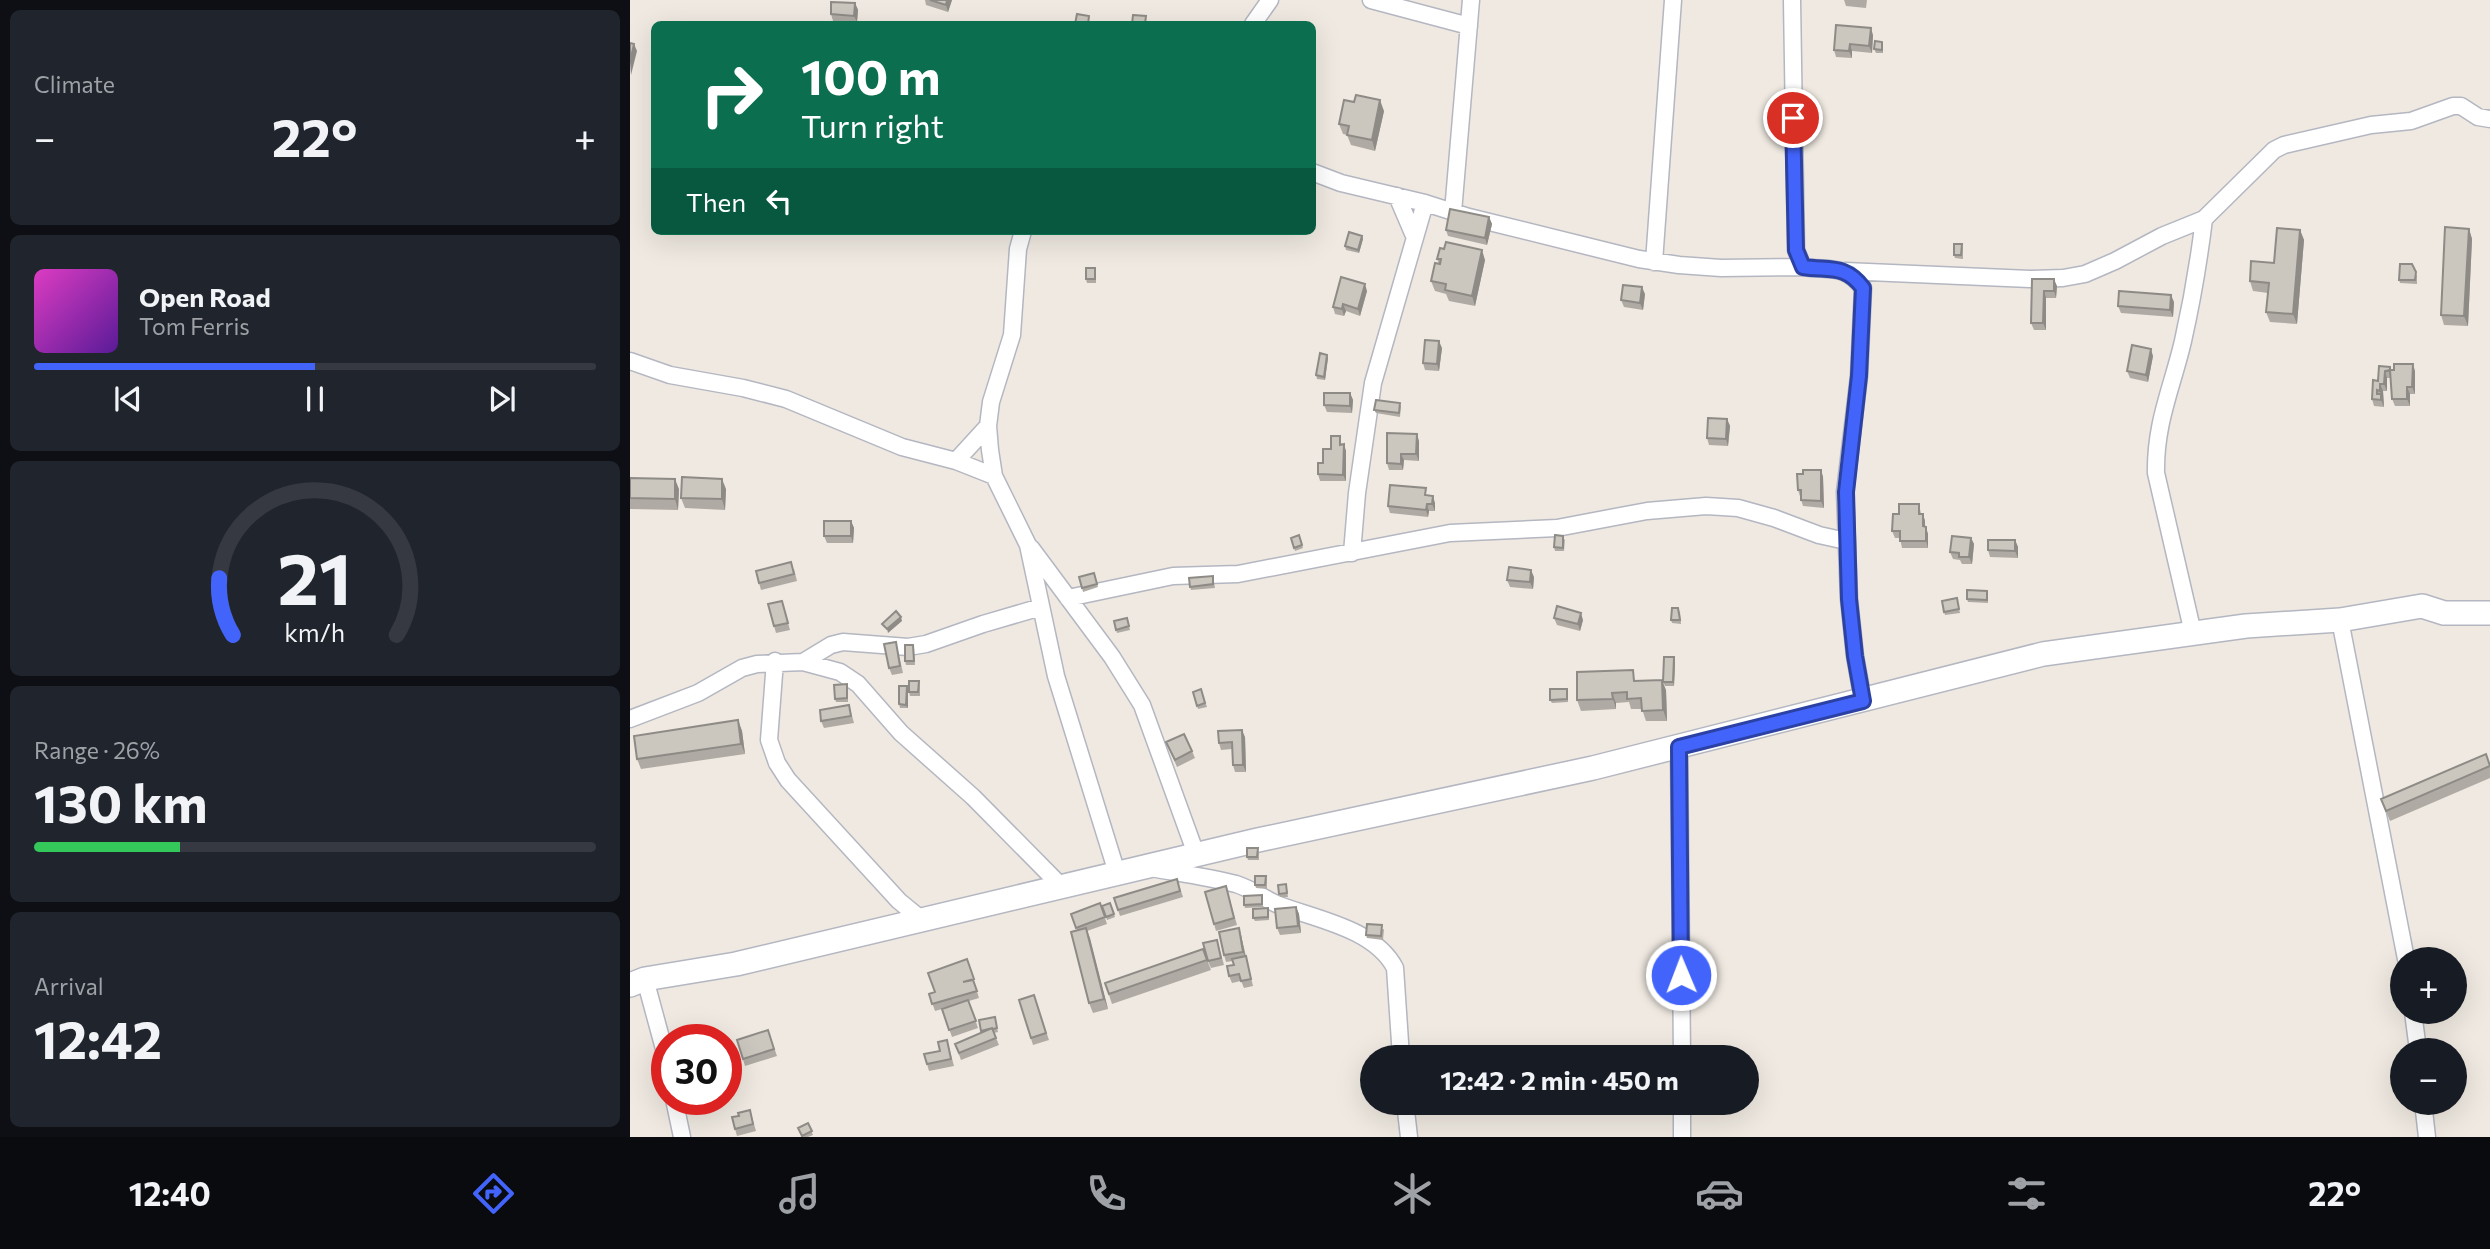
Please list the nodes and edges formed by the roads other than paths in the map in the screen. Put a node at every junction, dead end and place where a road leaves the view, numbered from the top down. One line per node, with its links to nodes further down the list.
1 (1270, 0): 6 (street)
2 (1371, 0): 7 (street)
3 (1471, 0): 7 (street)
4 (1673, 0): 16 (street)
5 (1792, 0): 17 (street)
6 (1255, 21)
7 (1469, 26): 12 (street)
8 (2490, 119): 13 (street)
9 (1316, 174): 10 (street)
10 (1397, 196): 11 (street); 15 (street)
11 (1425, 203): 12 (street); 15 (street)
12 (1453, 212): 16 (street)
13 (2204, 219): 18 (street); 30 (street)
14 (1022, 235): 20 (street)
15 (1415, 238): 25 (street)
16 (1654, 261): 17 (street)
17 (1803, 267): 18 (street)
18 (1845, 271): 23 (street)
19 (630, 361): 21 (street)
20 (988, 426): 21 (street); 22 (street)
21 (956, 461): 22 (street)
22 (994, 476): 24 (street)
23 (1846, 541): 25 (street); 33 (street)
24 (1028, 545): 26 (street); 27 (street)
25 (1352, 553): 26 (street)
26 (1068, 598): 36 (street)
27 (1041, 607): 32 (street); 38 (street)
28 (2490, 613): 29 (street)
29 (2340, 620): 30 (street); 41 (street)
30 (2193, 633): 33 (street)
31 (775, 661): 32 (street); 34 (street); 40 (street)
32 (803, 662): 39 (street)
33 (1863, 701): 35 (street)
34 (630, 719)
35 (1679, 747): 36 (street); 45 (street)
36 (1196, 854): 37 (street)
37 (1145, 867): 38 (street); 44 (street)
38 (1117, 873): 39 (street)
39 (1061, 886): 40 (street)
40 (920, 919): 42 (street)
41 (2404, 947)
42 (638, 982): 43 (street)
43 (654, 1024)
44 (1400, 1045)
45 (1682, 1045)
46 (677, 1115): 50 (street)
47 (1406, 1115): 51 (street)
48 (1682, 1115): 52 (street)
49 (2424, 1115): 53 (street)
50 (682, 1137)
51 (1409, 1137)
52 (1682, 1137)
53 (2427, 1137)

